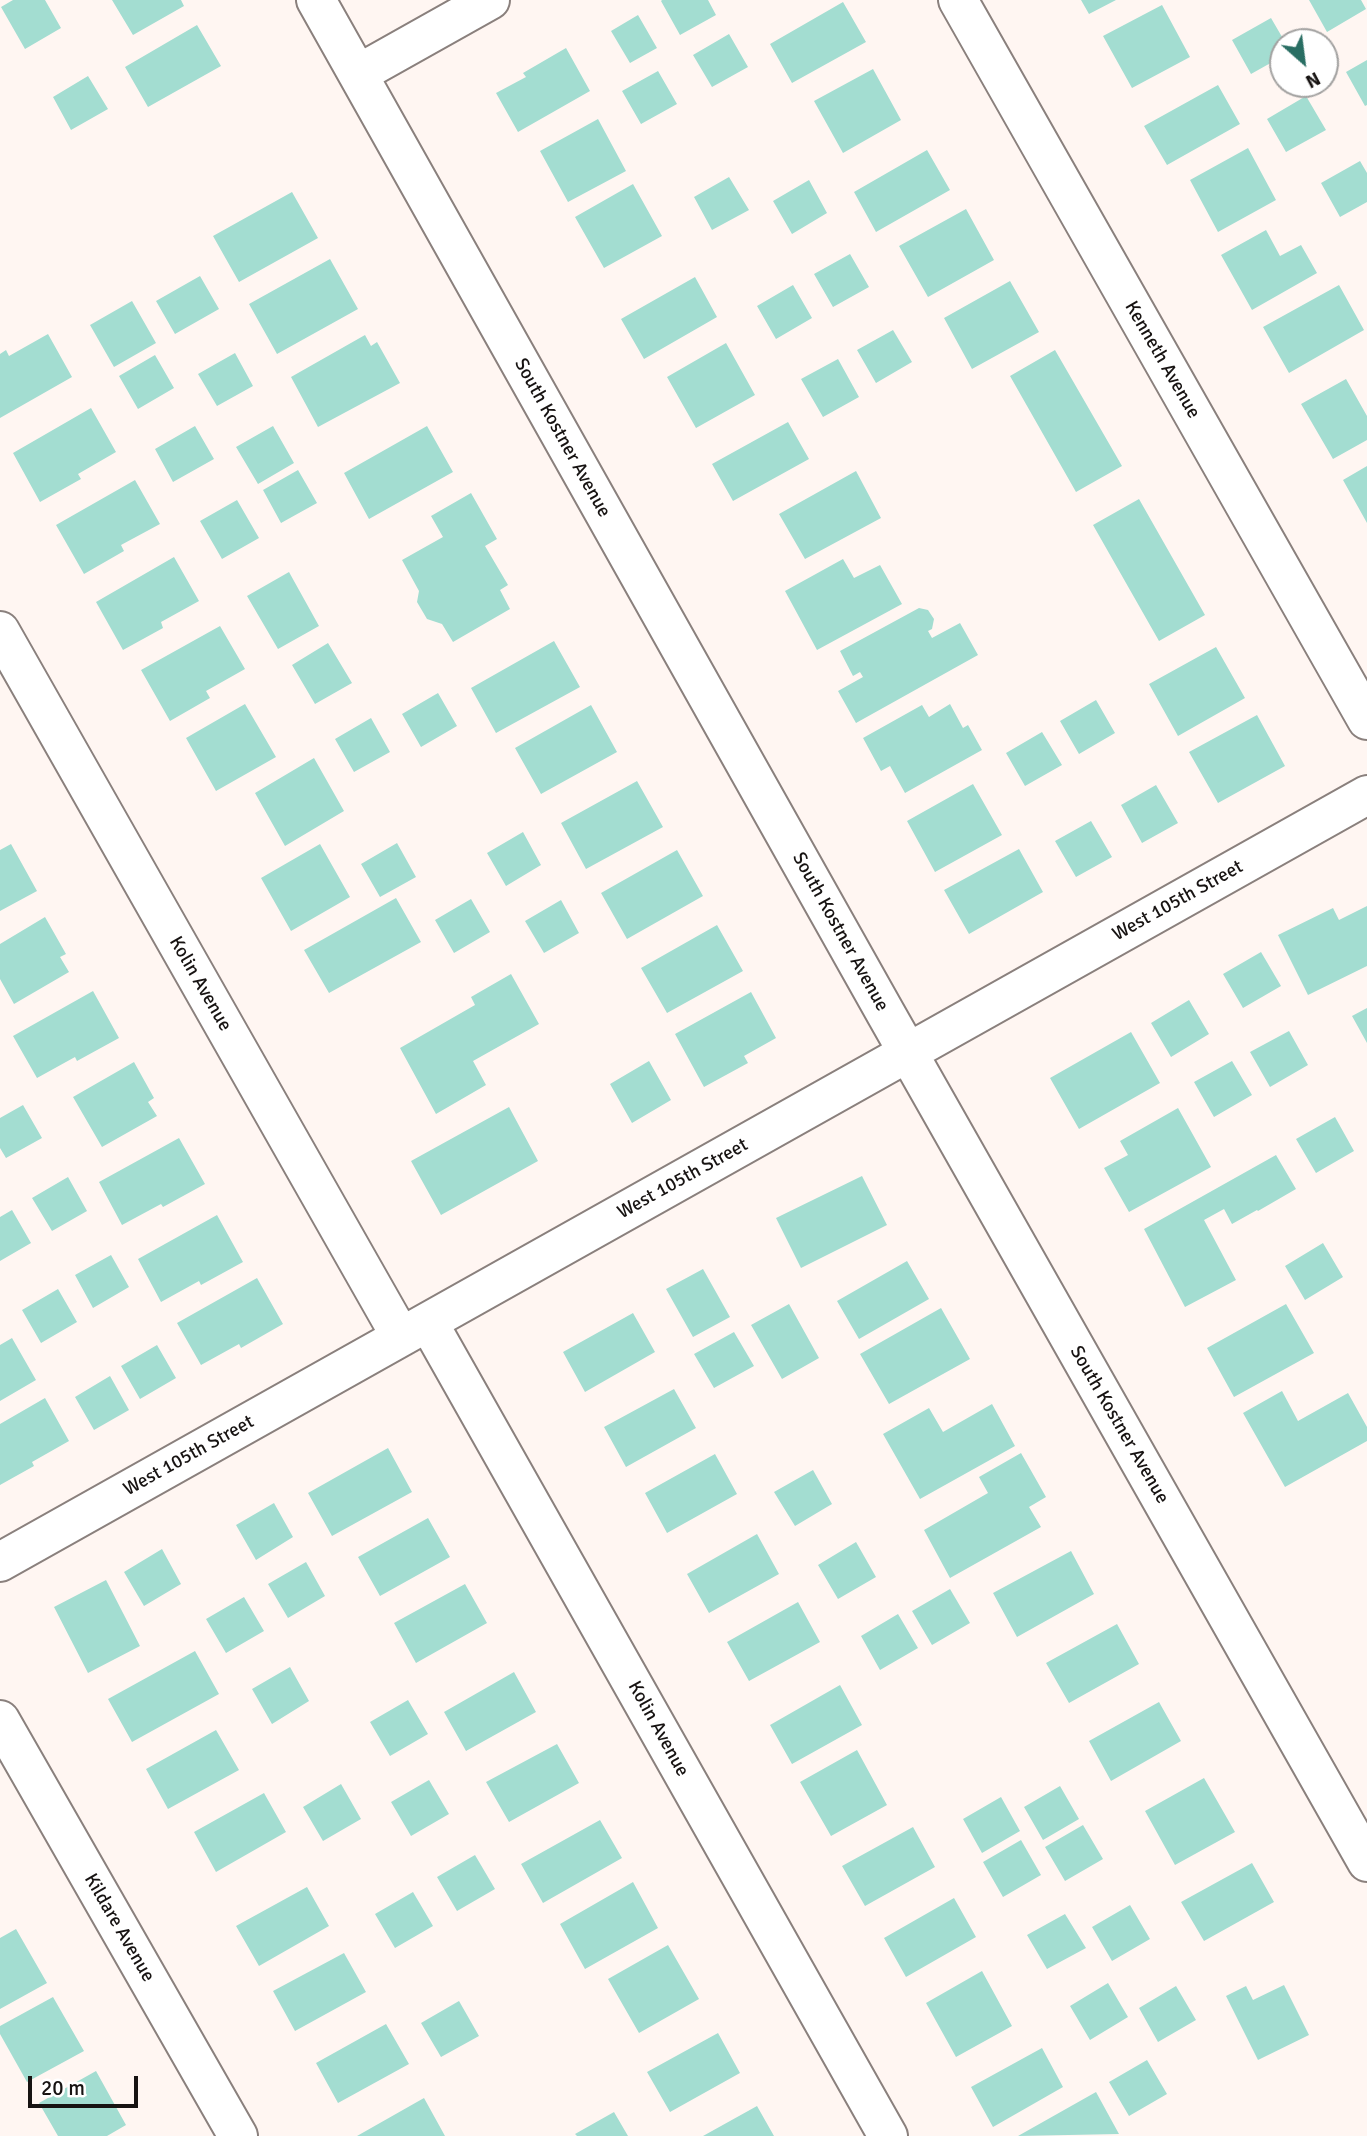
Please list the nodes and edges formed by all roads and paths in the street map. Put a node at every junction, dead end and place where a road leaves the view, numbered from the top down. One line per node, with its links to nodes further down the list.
1 (316, 0): 4 (street, South Kostner Avenue)
2 (490, 0): 4 (street)
3 (958, 0): 6 (street, Kenneth Avenue)
4 (358, 74): 8 (street, South Kostner Avenue)
5 (0, 631): 9 (street, Kolin Avenue)
6 (1367, 720)
7 (1367, 795): 8 (street, West 105th Street)
8 (908, 1053): 9 (street, West 105th Street); 12 (street, South Kostner Avenue)
9 (414, 1330): 10 (street, West 105th Street); 14 (street, Kolin Avenue)
10 (0, 1562)
11 (0, 1720): 13 (street, Kildare Avenue)
12 (1367, 1862)
13 (238, 2136)
14 (888, 2136)

